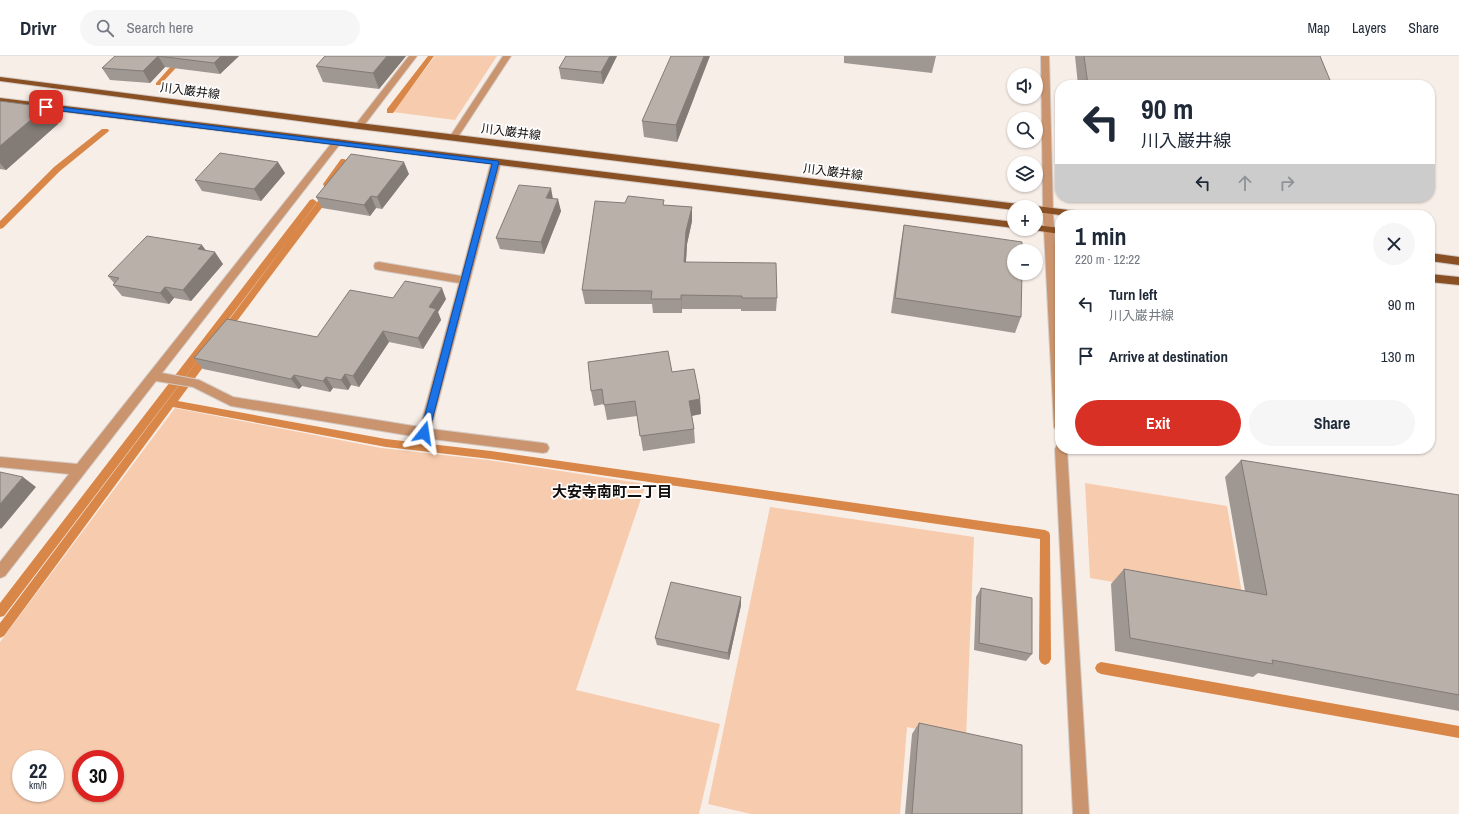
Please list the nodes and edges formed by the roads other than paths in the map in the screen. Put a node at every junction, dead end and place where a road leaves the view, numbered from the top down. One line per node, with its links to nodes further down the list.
1 (413, 56): 6 (street)
2 (507, 56): 7 (street)
3 (1045, 56): 12 (street)
4 (0, 80): 6 (main road, 川入巌井線)
5 (0, 101): 8 (main road)
6 (359, 126): 7 (main road, 川入巌井線)
7 (453, 138): 10 (main road, 川入巌井線)
8 (337, 142): 9 (main road); 23 (street)
9 (496, 162): 14 (main road); 21 (street)
10 (1007, 206)
11 (1043, 210): 12 (main road)
12 (1048, 211): 13 (main road); 16 (street)
13 (1055, 212)
14 (1007, 224)
15 (1043, 229): 16 (main road)
16 (1055, 230)
17 (1435, 258): 18 (main road)
18 (1459, 260)
19 (379, 266): 21 (street)
20 (1435, 279): 22 (main road)
21 (464, 280): 24 (street)
22 (1459, 281)
23 (154, 376): 24 (street); 28 (street)
24 (424, 433): 25 (street)
25 (543, 448)
26 (1061, 454): 30 (street)
27 (0, 462): 28 (street)
28 (80, 470): 29 (street)
29 (0, 572)
30 (1081, 814)

